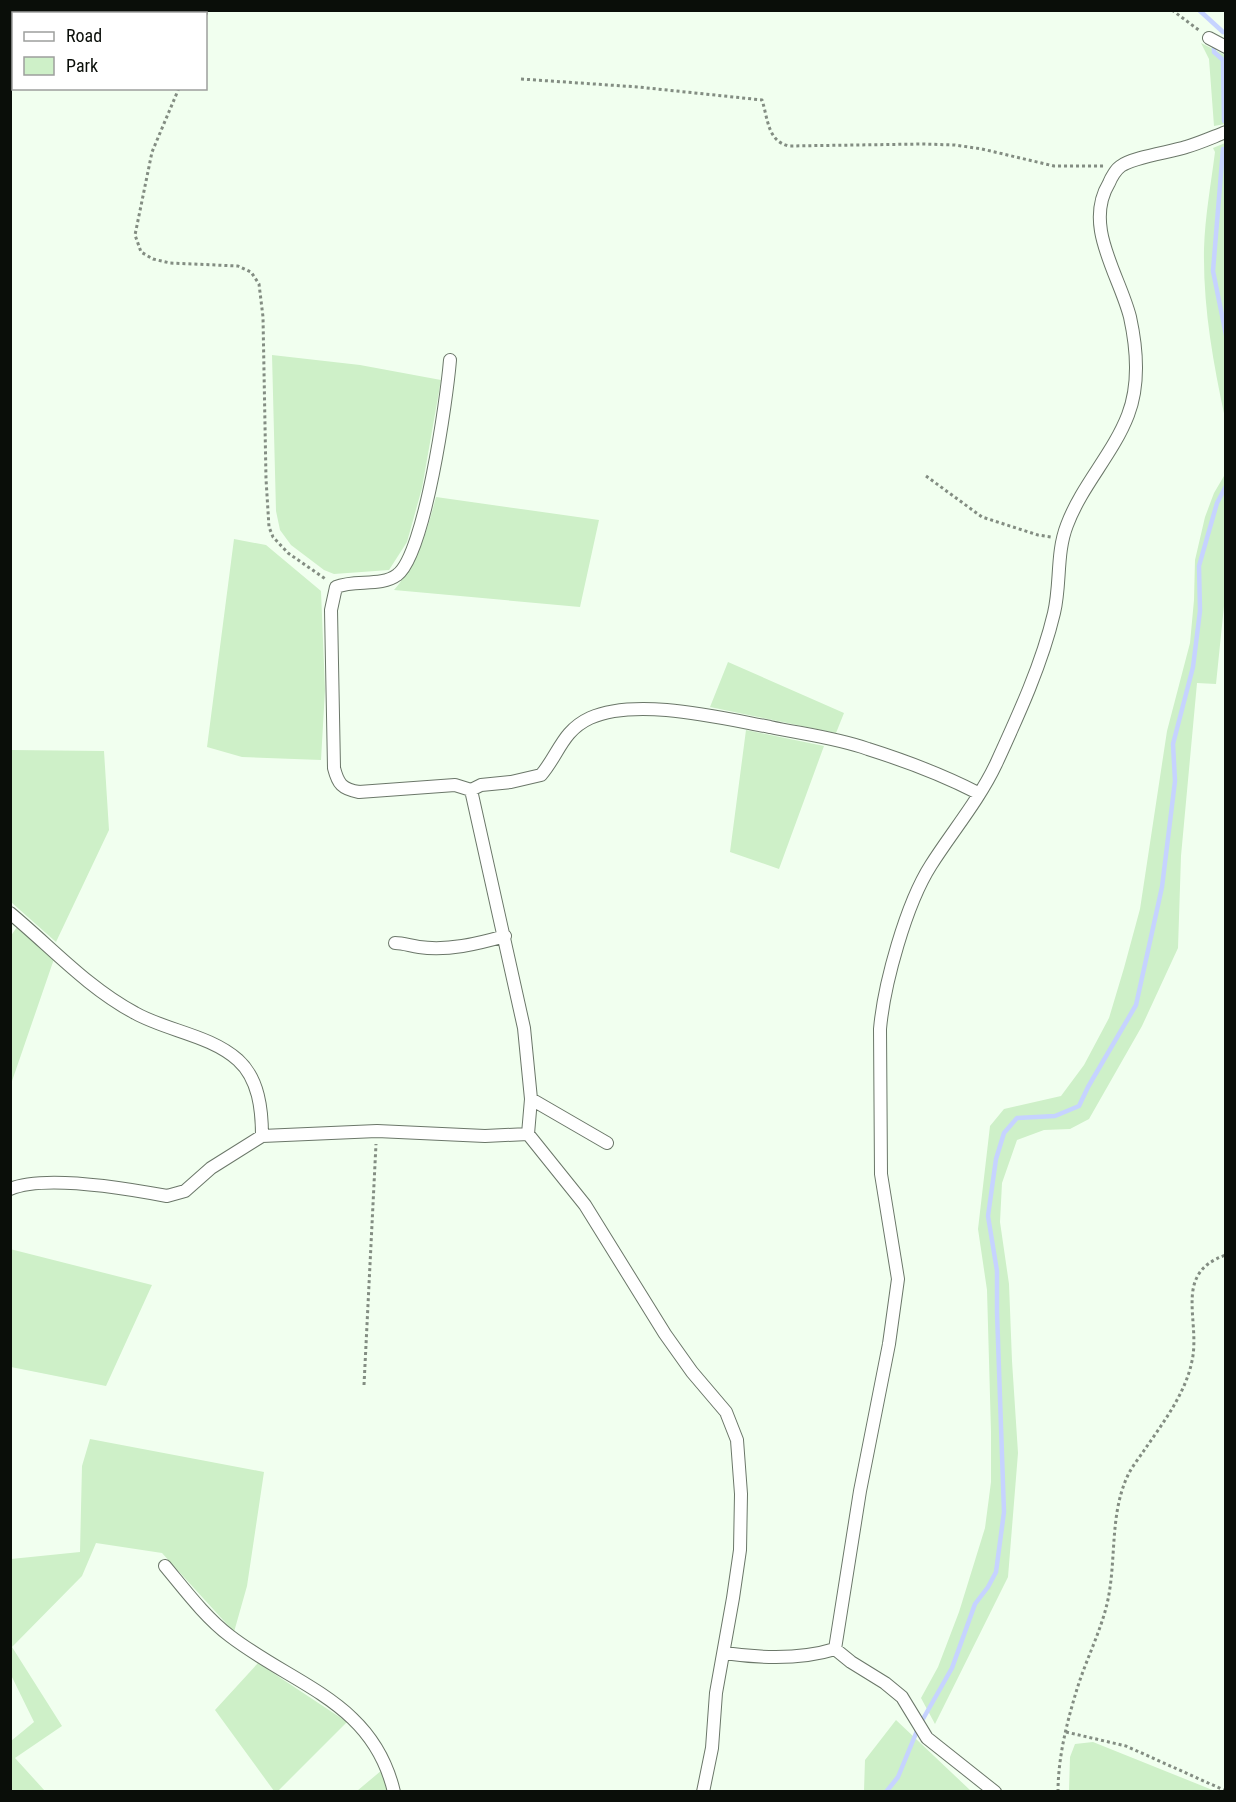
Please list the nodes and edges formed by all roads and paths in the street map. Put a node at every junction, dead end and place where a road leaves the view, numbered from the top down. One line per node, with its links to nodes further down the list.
1 (1172, 10): 2 (path)
2 (1209, 38): 3 (street)
3 (1226, 47)
4 (521, 79): 7 (path)
5 (178, 90): 11 (path)
6 (1226, 132): 7 (street)
7 (1121, 166): 10 (street)
8 (450, 360): 11 (street)
9 (926, 476): 10 (path)
10 (1062, 539): 13 (street)
11 (336, 587): 12 (street)
12 (471, 790): 13 (street); 15 (street)
13 (978, 793): 26 (street)
14 (10, 913): 20 (street)
15 (505, 936): 16 (street); 17 (street)
16 (395, 943)
17 (531, 1099): 19 (street); 21 (street)
18 (377, 1131): 19 (street); 20 (street); 24 (path)
19 (528, 1134): 27 (street)
20 (262, 1136): 22 (street)
21 (607, 1143)
22 (10, 1189)
23 (1226, 1255): 28 (path)
24 (364, 1385)
25 (165, 1566): 29 (street)
26 (835, 1649): 27 (street); 31 (street)
27 (724, 1653): 30 (street)
28 (1066, 1732): 32 (path); 33 (path)
29 (394, 1791)
30 (703, 1791)
31 (995, 1791)
32 (1059, 1791)
33 (1226, 1791)

